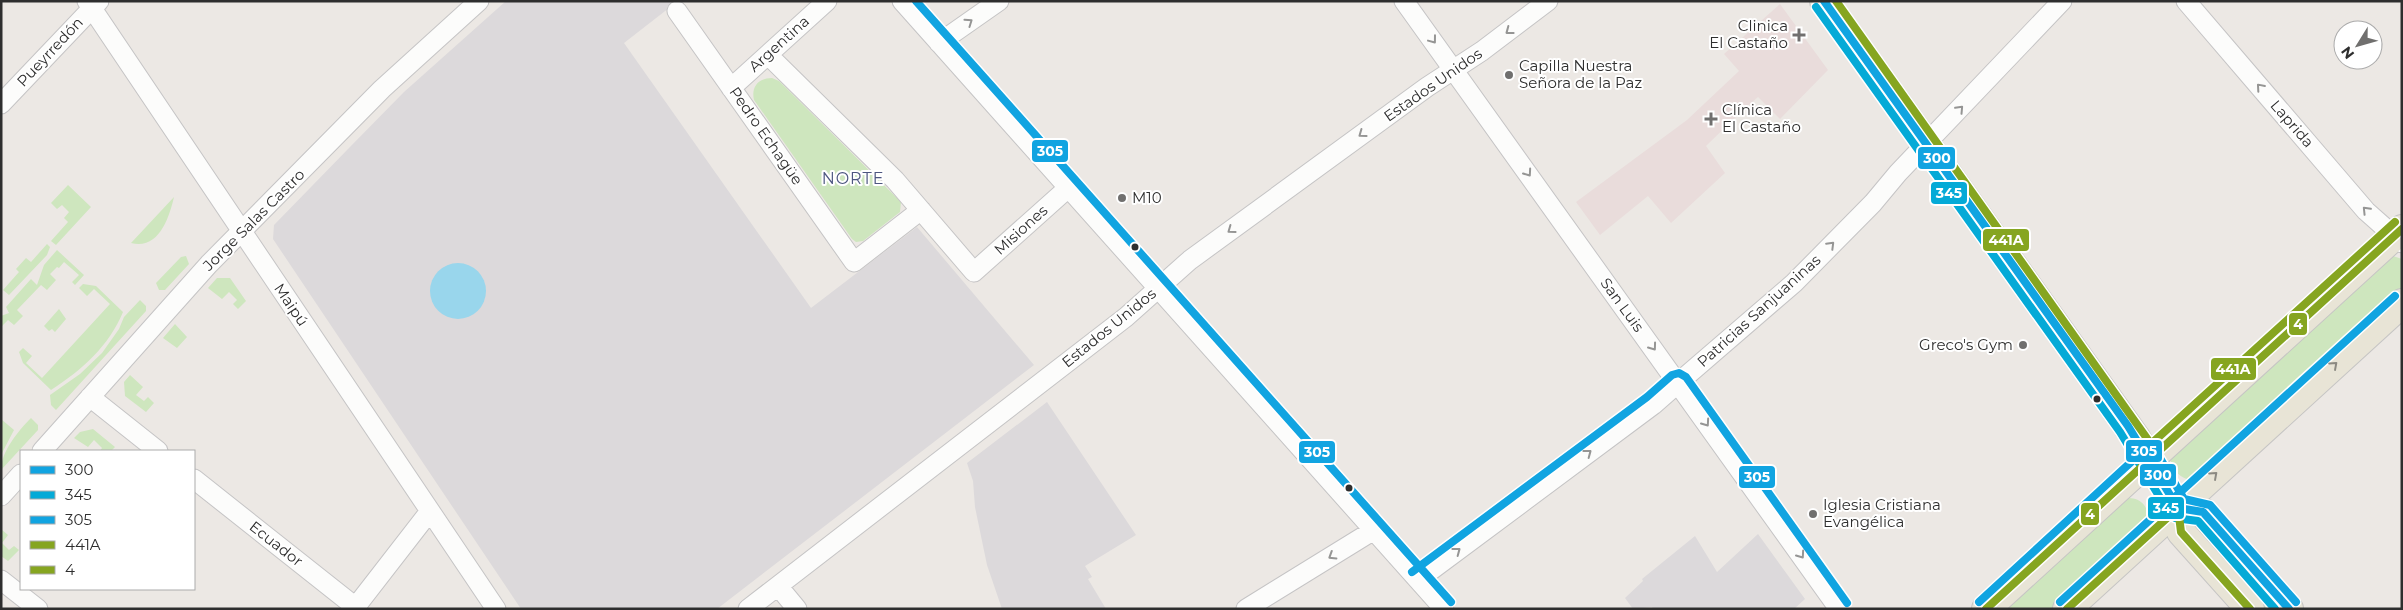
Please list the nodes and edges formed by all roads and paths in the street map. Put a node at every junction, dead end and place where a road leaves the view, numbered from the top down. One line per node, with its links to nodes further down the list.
1 (479, 1): 20 (street, Jorge Salas Castro)
2 (827, 1): 13 (street, Argentina)
3 (902, 1): 12 (street)
4 (999, 1): 12 (street, one-way to 4)
5 (1404, 1): 14 (street, San Luis, one-way to 14)
6 (1548, 1): 14 (street, Estados Unidos, one-way to 14)
7 (1824, 1): 17 (main road)
8 (2062, 1): 17 (street, Patricias Sanjuaninas, one-way to 8)
9 (2186, 1): 21 (street, Laprida, one-way to 9)
10 (92, 3): 16 (street, Pueyrredón); 20 (street, Maipú)
11 (677, 11): 15 (street, Pedro Echagüe)
12 (939, 43): 18 (street)
13 (768, 55): 15 (street, Argentina); 19 (street)
14 (1454, 69): 22 (street, Estados Unidos, one-way to 22); 24 (street, San Luis, one-way to 24)
15 (731, 88): 19 (street, Pedro Echagüe)
16 (1, 104)
17 (1926, 144): 24 (street, Patricias Sanjuaninas, one-way to 17); 28 (main road)
18 (1068, 188): 19 (street, Misiones); 22 (street)
19 (921, 210)
20 (242, 232): 25 (street, Jorge Salas Castro); 33 (street, Maipú)
21 (2399, 236): 28 (main road)
22 (1158, 288): 34 (street); 37 (street, Estados Unidos)
23 (2402, 303): 32 (main road, one-way to 23)
24 (1678, 383): 36 (street, Patricias Sanjuaninas, one-way to 24); 45 (street, San Luis, one-way to 45)
25 (90, 397): 26 (street, Jorge Salas Castro); 27 (street)
26 (43, 450)
27 (157, 450)
28 (2149, 460): 32 (main road); 46 (main road)
29 (20, 475): 31 (street)
30 (195, 480): 38 (street, Ecuador)
31 (1, 496)
32 (2178, 508): 47 (main road); 48 (main road); 49 (main road)
33 (430, 511): 38 (street); 40 (street, Maipú)
34 (1374, 530): 36 (street); 43 (street, one-way to 43)
35 (1, 580): 39 (street)
36 (1418, 580): 44 (street)
37 (778, 586): 41 (street, Estados Unidos); 42 (street)
38 (356, 608)
39 (38, 609)
40 (496, 609)
41 (748, 609)
42 (797, 609)
43 (1246, 609)
44 (1444, 609)
45 (1839, 609)
46 (1986, 609)
47 (2067, 609)
48 (2250, 609)
49 (2290, 609)

